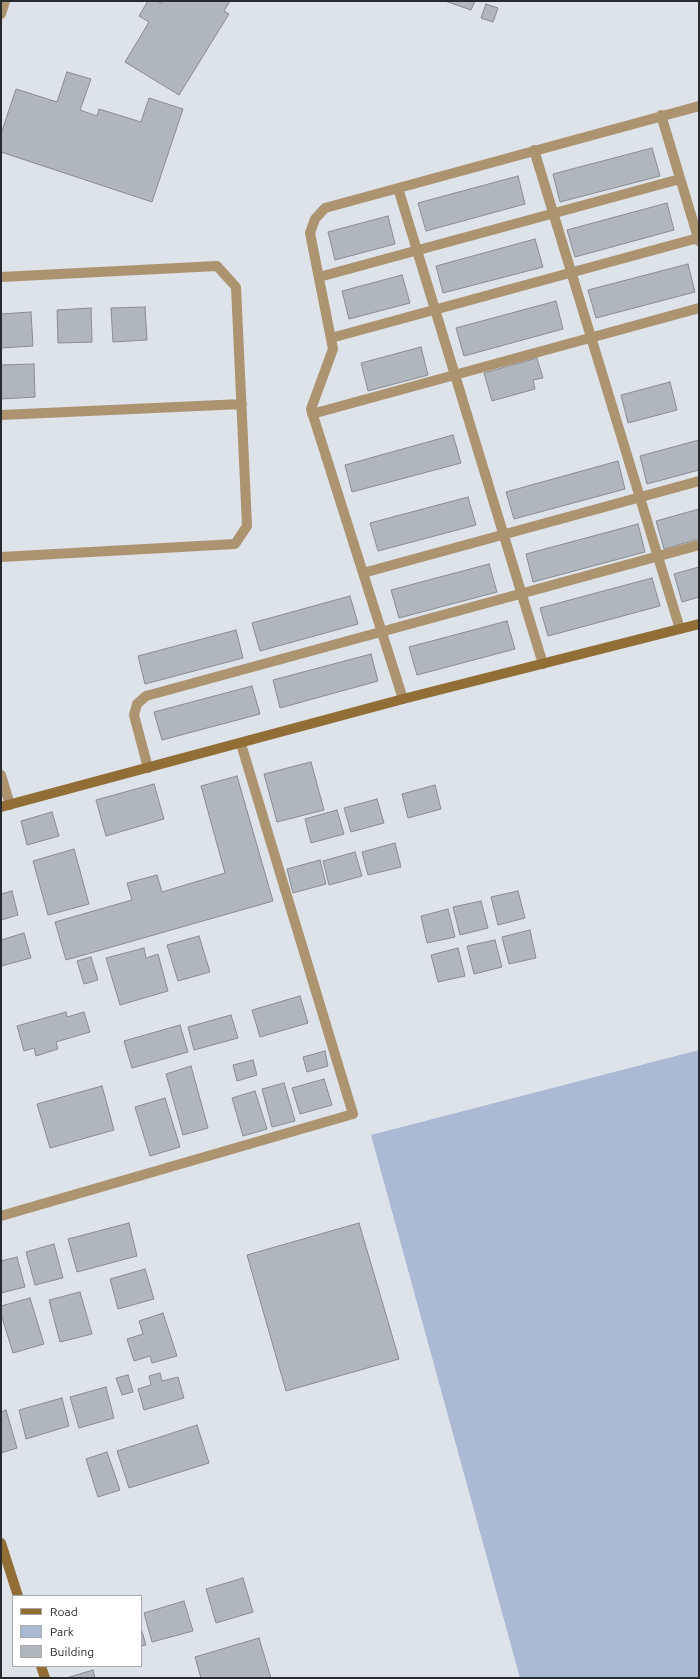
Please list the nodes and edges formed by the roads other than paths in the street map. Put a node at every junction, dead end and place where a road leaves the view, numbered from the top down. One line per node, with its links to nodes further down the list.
1 (5, 1): 2 (street)
2 (1, 14)
3 (699, 106): 4 (street)
4 (661, 115): 5 (street); 6 (street)
5 (534, 150): 7 (street); 8 (street)
6 (680, 179): 8 (street); 9 (street)
7 (398, 188): 10 (street); 13 (street)
8 (553, 214): 10 (street); 11 (street)
9 (699, 240): 11 (street)
10 (417, 251): 13 (street); 15 (street)
11 (571, 273): 15 (street); 17 (street)
12 (1, 277): 19 (street)
13 (319, 277): 16 (street)
14 (699, 308): 17 (street)
15 (435, 310): 16 (street); 18 (street)
16 (331, 338): 20 (street)
17 (591, 338): 18 (street); 23 (street)
18 (455, 375): 20 (street); 24 (street)
19 (242, 404): 21 (street); 27 (street)
20 (312, 414): 28 (street)
21 (1, 415)
22 (699, 481): 23 (street)
23 (639, 497): 24 (street); 26 (street)
24 (504, 535): 28 (street); 29 (street)
25 (699, 545): 26 (street)
26 (658, 556): 29 (street); 31 (street)
27 (1, 557)
28 (363, 573): 32 (street)
29 (522, 594): 32 (street); 33 (street)
30 (699, 624): 31 (street)
31 (680, 629): 33 (street)
32 (382, 631): 34 (street); 36 (street)
33 (543, 664): 34 (street)
34 (403, 699): 35 (street)
35 (241, 744): 36 (street); 39 (street)
36 (148, 768): 38 (street)
37 (1, 775): 38 (street)
38 (6, 806)
39 (1, 1216)
40 (1, 1543): 41 (street)
41 (18, 1595)
42 (41, 1667): 43 (street)
43 (45, 1678)

